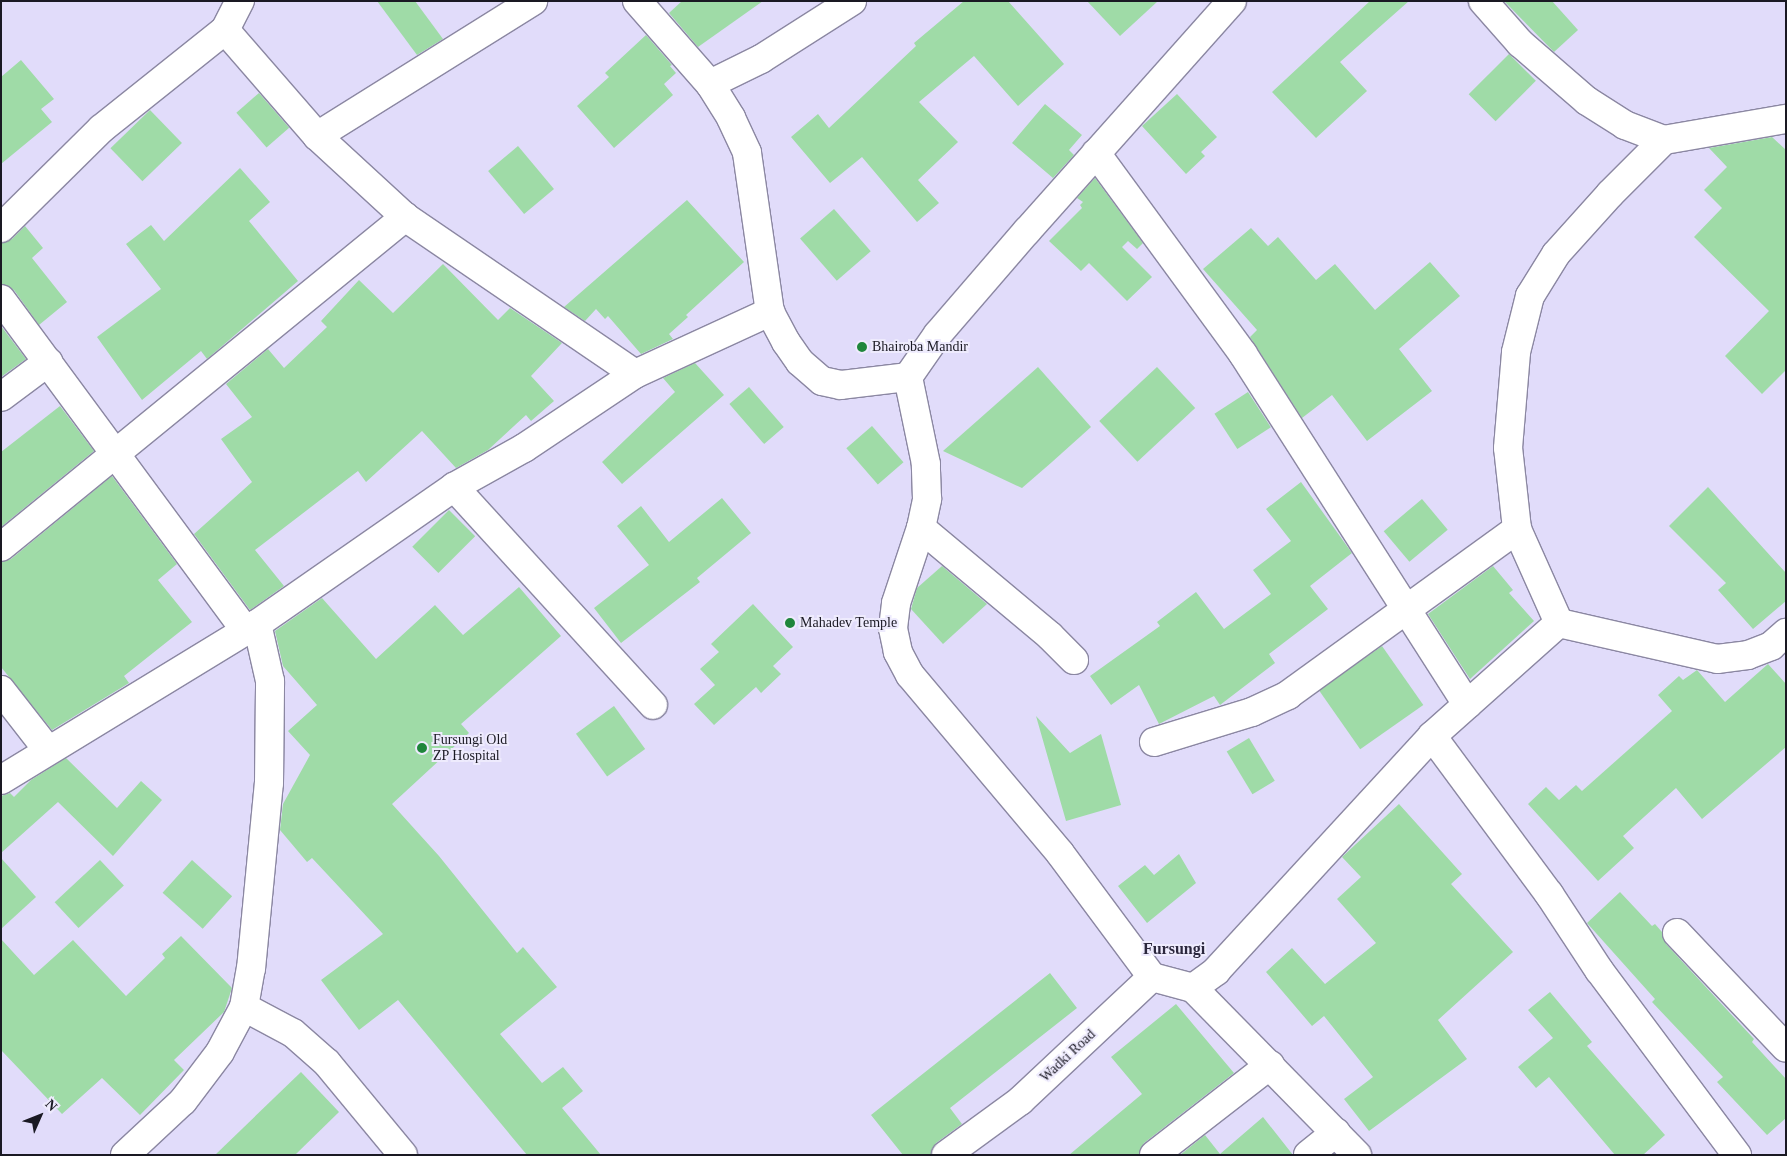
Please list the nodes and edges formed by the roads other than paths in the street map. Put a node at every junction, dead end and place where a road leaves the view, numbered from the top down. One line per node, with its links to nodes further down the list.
1 (240, 1): 7 (street)
2 (533, 1): 10 (street)
3 (637, 1): 8 (street)
4 (852, 1): 8 (street)
5 (1232, 1): 12 (street)
6 (1483, 1): 11 (street)
7 (225, 30): 10 (street); 14 (street)
8 (710, 84): 16 (street)
9 (1786, 119): 11 (street)
10 (317, 136): 13 (street)
11 (1664, 140): 24 (street)
12 (1096, 153): 19 (street); 26 (street)
13 (404, 217): 18 (street); 21 (street)
14 (1, 228)
15 (1, 299): 17 (street)
16 (770, 312): 18 (street); 19 (street)
17 (48, 362): 20 (street); 21 (street)
18 (635, 374): 22 (street)
19 (908, 377): 23 (street)
20 (1, 396)
21 (117, 455): 25 (street); 28 (street)
22 (454, 487): 28 (street); 33 (street)
23 (921, 528): 30 (street); 39 (street)
24 (1516, 529): 26 (street); 27 (street)
25 (1, 547)
26 (1407, 611): 32 (street); 35 (street)
27 (1559, 623): 29 (street); 32 (street)
28 (252, 628): 36 (street); 41 (street)
29 (1781, 646)
30 (1074, 660)
31 (1, 690): 36 (street)
32 (1467, 704): 34 (street)
33 (653, 705)
34 (1432, 736): 40 (street); 51 (street)
35 (1154, 742)
36 (47, 749): 37 (street)
37 (1, 780)
38 (1678, 933): 42 (street)
39 (1152, 977): 40 (street); 47 (street, Wadki Road)
40 (1192, 988): 43 (street)
41 (244, 1008): 45 (street); 46 (street)
42 (1786, 1048)
43 (1270, 1065): 44 (street); 48 (street)
44 (1336, 1132): 49 (street); 50 (street)
45 (125, 1155)
46 (403, 1155)
47 (946, 1155)
48 (1154, 1155)
49 (1308, 1155)
50 (1356, 1155)
51 (1737, 1155)

